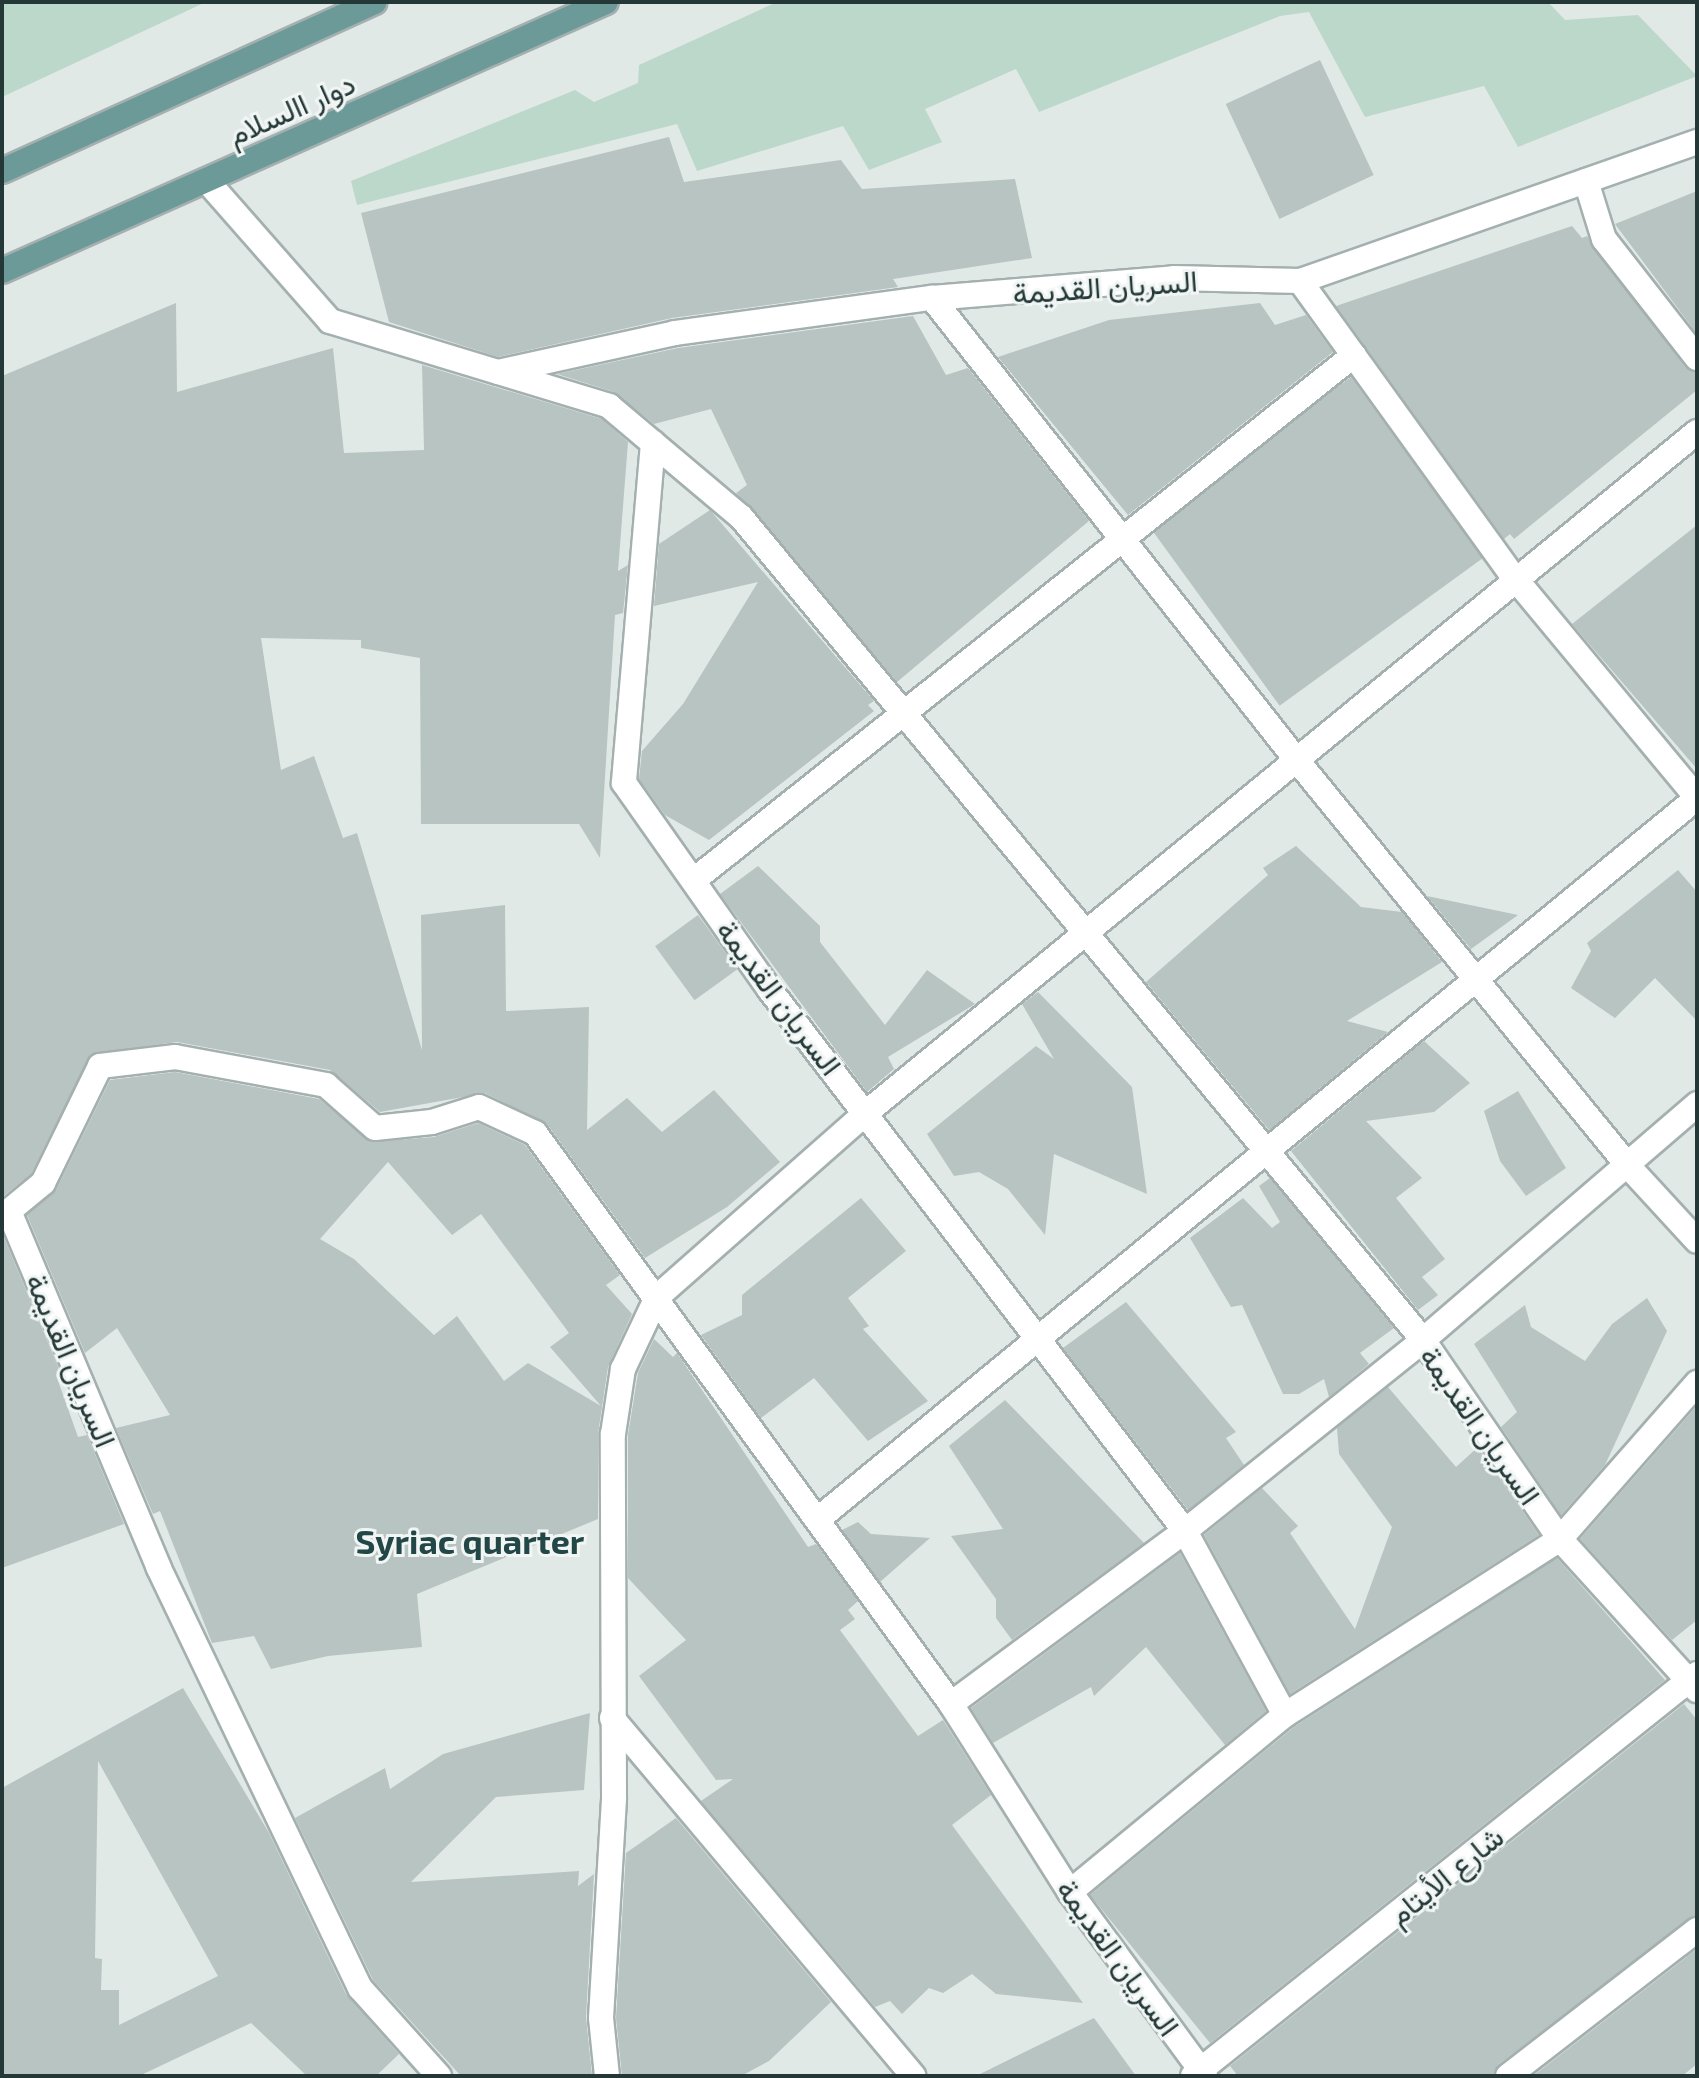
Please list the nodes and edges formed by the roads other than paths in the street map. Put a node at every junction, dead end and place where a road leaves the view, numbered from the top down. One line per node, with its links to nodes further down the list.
1 (374, 2): 4 (main road)
2 (606, 2): 5 (main road, دوار االسلام)
3 (1697, 142): 6 (street, السريان القديمة)
4 (2, 171)
5 (207, 181): 7 (main road, دوار االسلام); 12 (street, السريان القديمة)
6 (1586, 181): 8 (street, السريان القديمة); 11 (street)
7 (2, 271)
8 (1300, 281): 9 (street, السريان القديمة); 10 (street)
9 (932, 298): 12 (street, السريان القديمة); 15 (street)
10 (1354, 355): 15 (street); 16 (street)
11 (1697, 358)
12 (496, 372): 14 (street, السريان القديمة)
13 (1697, 432): 16 (street)
14 (653, 443): 17 (street, السريان القديمة); 20 (street, السريان القديمة)
15 (1125, 543): 17 (street); 18 (street)
16 (1513, 576): 18 (street); 19 (street)
17 (903, 714): 20 (street); 21 (street, السريان القديمة)
18 (1295, 758): 21 (street); 22 (street)
19 (1697, 798): 22 (street)
20 (694, 880): 24 (street, السريان القديمة)
21 (1086, 937): 24 (street); 25 (street, السريان القديمة)
22 (1477, 980): 25 (street); 26 (street)
23 (1697, 1104): 26 (street)
24 (867, 1112): 28 (street); 29 (street, السريان القديمة)
25 (1269, 1155): 29 (street); 30 (street, السريان القديمة)
26 (1629, 1167): 27 (street); 30 (street)
27 (1697, 1241)
28 (657, 1297): 32 (street, السريان القديمة); 38 (street); 42 (street, السريان القديمة)
29 (1040, 1340): 32 (street); 33 (street, السريان القديمة)
30 (1423, 1340): 33 (street); 34 (street, السريان القديمة)
31 (1697, 1383): 34 (street)
32 (817, 1520): 36 (street, السريان القديمة)
33 (1185, 1531): 36 (street); 37 (street, السريان القديمة)
34 (1560, 1539): 35 (street, السريان القديمة); 37 (street)
35 (1694, 1682): 41 (street, شارع الأيتام)
36 (951, 1704): 39 (street, السريان القديمة)
37 (1285, 1715): 39 (street)
38 (612, 1718): 43 (street); 44 (street)
39 (1070, 1892): 41 (street, السريان القديمة)
40 (1697, 1930): 45 (street)
41 (1199, 2074)
42 (439, 2076)
43 (607, 2076)
44 (913, 2076)
45 (1508, 2076)

